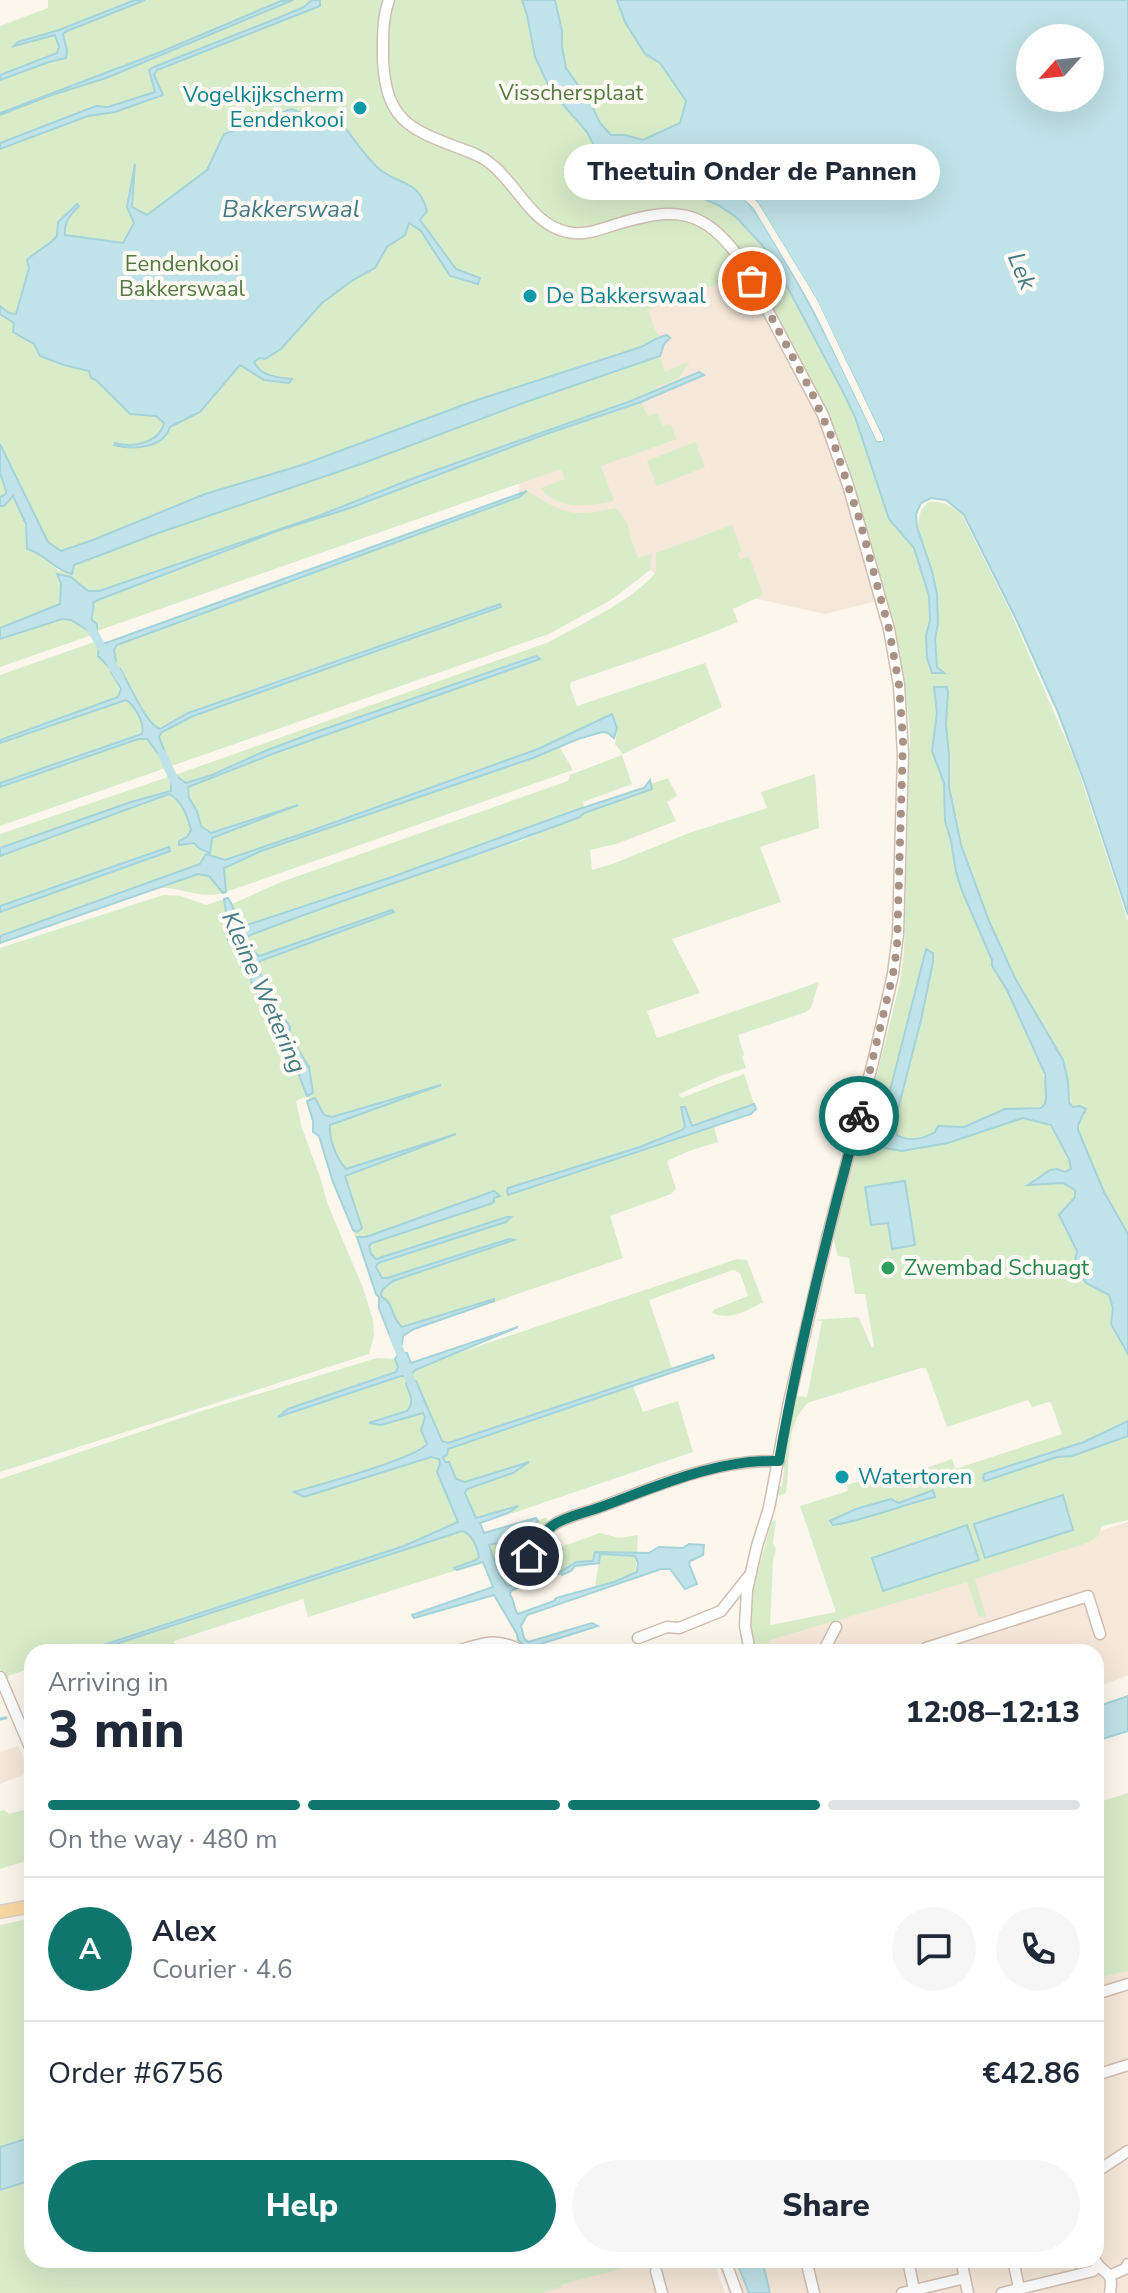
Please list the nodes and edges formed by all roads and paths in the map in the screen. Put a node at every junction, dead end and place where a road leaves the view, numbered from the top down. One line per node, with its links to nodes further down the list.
1 (389, 0): 2 (street)
2 (779, 1461): 3 (street); 4 (street)
3 (529, 1556)
4 (750, 1576): 7 (street); 10 (street)
5 (836, 1627): 11 (street)
6 (1100, 1634): 12 (street)
7 (638, 1638)
8 (478, 1644): 9 (street)
9 (505, 1644)
10 (748, 1644)
11 (827, 1644)
12 (938, 1644)
13 (0, 1677): 14 (street)
14 (24, 1733)
15 (24, 1908): 16 (main road)
16 (0, 1912)
17 (1128, 1984): 18 (street)
18 (1104, 1992)
19 (1128, 2065): 20 (street)
20 (1104, 2072)
21 (1128, 2151): 22 (street)
22 (1104, 2167)
23 (728, 2268): 37 (street)
24 (808, 2268): 38 (street)
25 (910, 2268): 35 (street)
26 (963, 2268): 33 (street)
27 (1015, 2268): 34 (street)
28 (1094, 2268): 34 (street)
29 (1102, 2268): 32 (street)
30 (1127, 2268): 32 (street)
31 (656, 2271): 36 (street)
32 (1111, 2275): 42 (street)
33 (965, 2278): 35 (street); 40 (street)
34 (1019, 2288): 41 (street)
35 (914, 2290): 39 (street)
36 (662, 2293)
37 (737, 2293)
38 (814, 2293)
39 (902, 2293)
40 (968, 2293)
41 (1002, 2293)
42 (1110, 2293)

